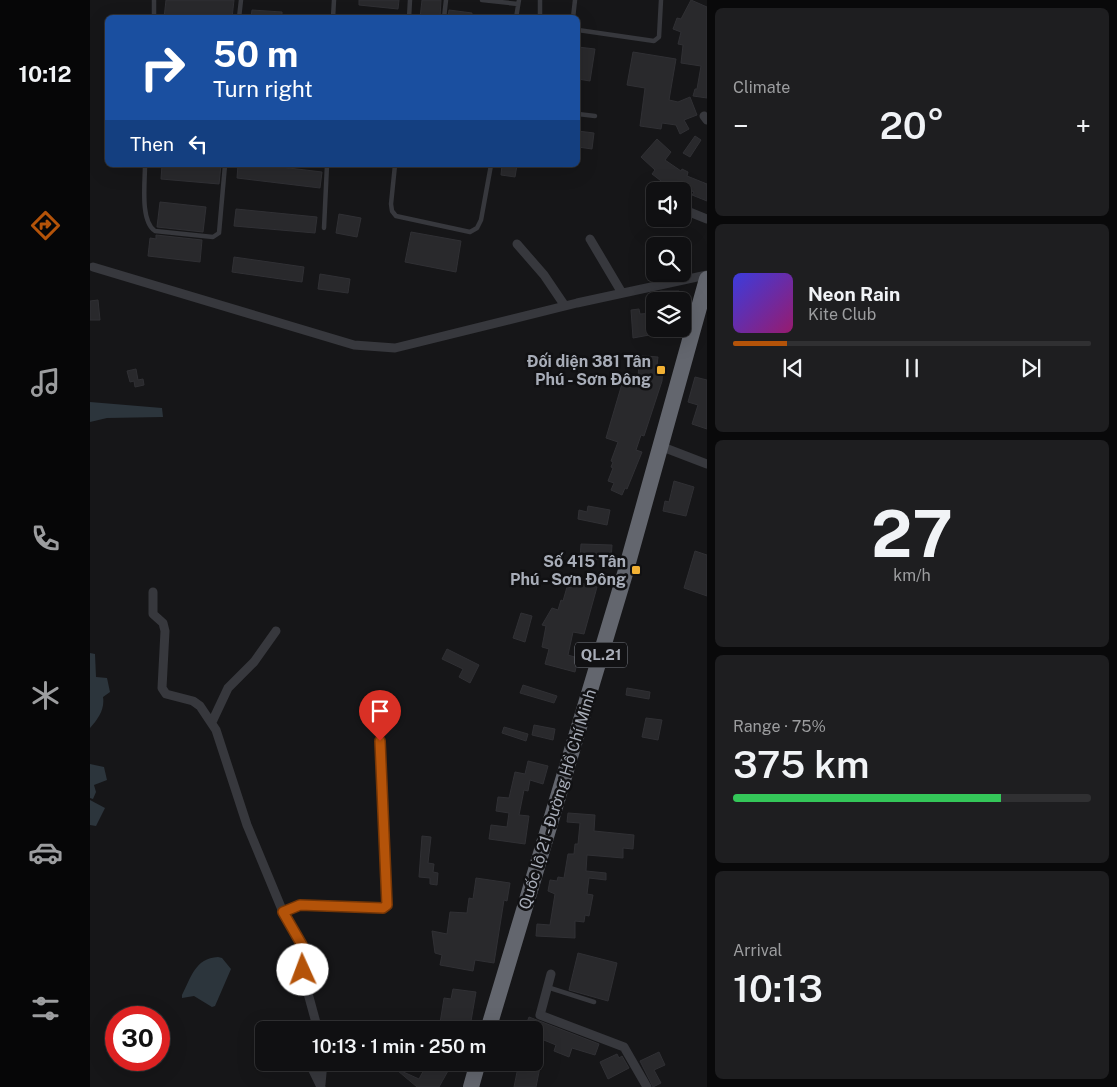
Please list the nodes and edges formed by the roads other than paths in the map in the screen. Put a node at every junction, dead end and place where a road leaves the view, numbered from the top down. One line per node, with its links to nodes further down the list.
1 (154, 0): 11 (lane)
2 (240, 0): 12 (lane)
3 (334, 0): 13 (lane)
4 (410, 0): 14 (lane)
5 (446, 0): 15 (lane)
6 (482, 0): 10 (lane)
7 (540, 0): 17 (lane)
8 (575, 0): 18 (lane)
9 (661, 0): 19 (lane)
10 (518, 2): 16 (lane)
11 (154, 15)
12 (239, 15)
13 (333, 15)
14 (409, 15)
15 (444, 15)
16 (516, 15)
17 (540, 15)
18 (572, 15)
19 (580, 30)
20 (580, 114): 21 (lane)
21 (595, 116)
22 (145, 167): 23 (lane)
23 (225, 167)
24 (327, 167): 29 (lane)
25 (395, 167): 26 (lane)
26 (492, 167)
27 (691, 213): 28 (street)
28 (707, 219)
29 (324, 228)
30 (590, 239): 35 (street)
31 (517, 244): 36 (street)
32 (93, 267): 36 (street)
33 (707, 275): 35 (street)
34 (707, 279): 37 (highway, Quốc lộ 21 - Đường Hồ Chí Minh / QL.21)
35 (622, 293): 36 (street)
36 (565, 306)
37 (660, 446): 38 (street); 48 (highway, Quốc lộ 21 - Đường Hồ Chí Minh / QL.21)
38 (707, 464)
39 (153, 592): 41 (street)
40 (276, 631): 41 (street)
41 (212, 722): 43 (street)
42 (380, 741): 43 (street)
43 (283, 912): 47 (street)
44 (551, 974): 45 (street)
45 (547, 987): 46 (lane); 54 (street)
46 (594, 1002)
47 (316, 1021)
48 (491, 1021)
49 (314, 1071): 52 (street)
50 (323, 1071): 52 (street)
51 (475, 1071): 53 (highway)
52 (322, 1087)
53 (471, 1087)
54 (647, 1087)

